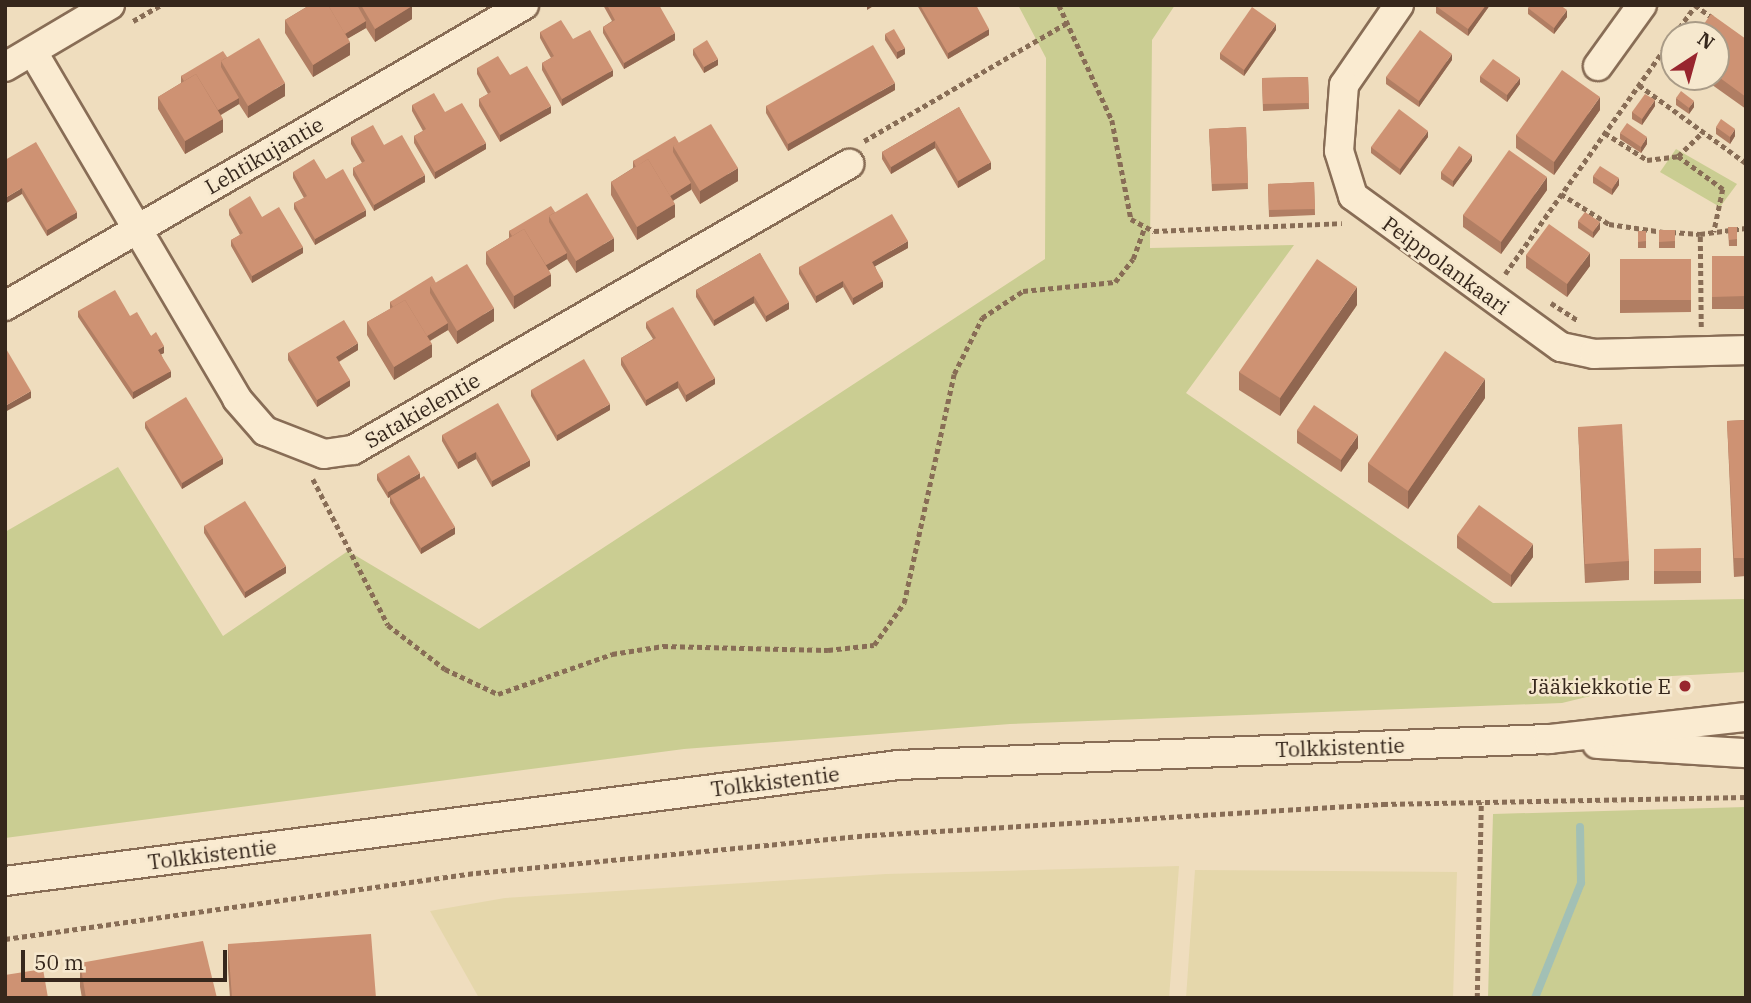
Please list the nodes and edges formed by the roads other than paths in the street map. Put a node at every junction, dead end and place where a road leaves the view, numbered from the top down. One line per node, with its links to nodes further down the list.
1 (110, 5): 5 (street)
2 (524, 5): 9 (street, Lehtikujantie)
3 (1399, 5): 11 (street, Peippolankaari)
4 (1642, 5): 6 (street)
5 (33, 52): 7 (street); 9 (street, Satakielentie)
6 (1598, 66)
7 (5, 67)
8 (849, 164): 9 (street, Satakielentie)
9 (136, 230): 10 (street, Lehtikujantie)
10 (5, 306)
11 (1746, 350)
12 (1746, 717): 13 (street, Tolkkistentie)
13 (1549, 739): 14 (street, Tolkkistentie); 15 (street, Tolkkistentie)
14 (1746, 753)
15 (5, 881)

